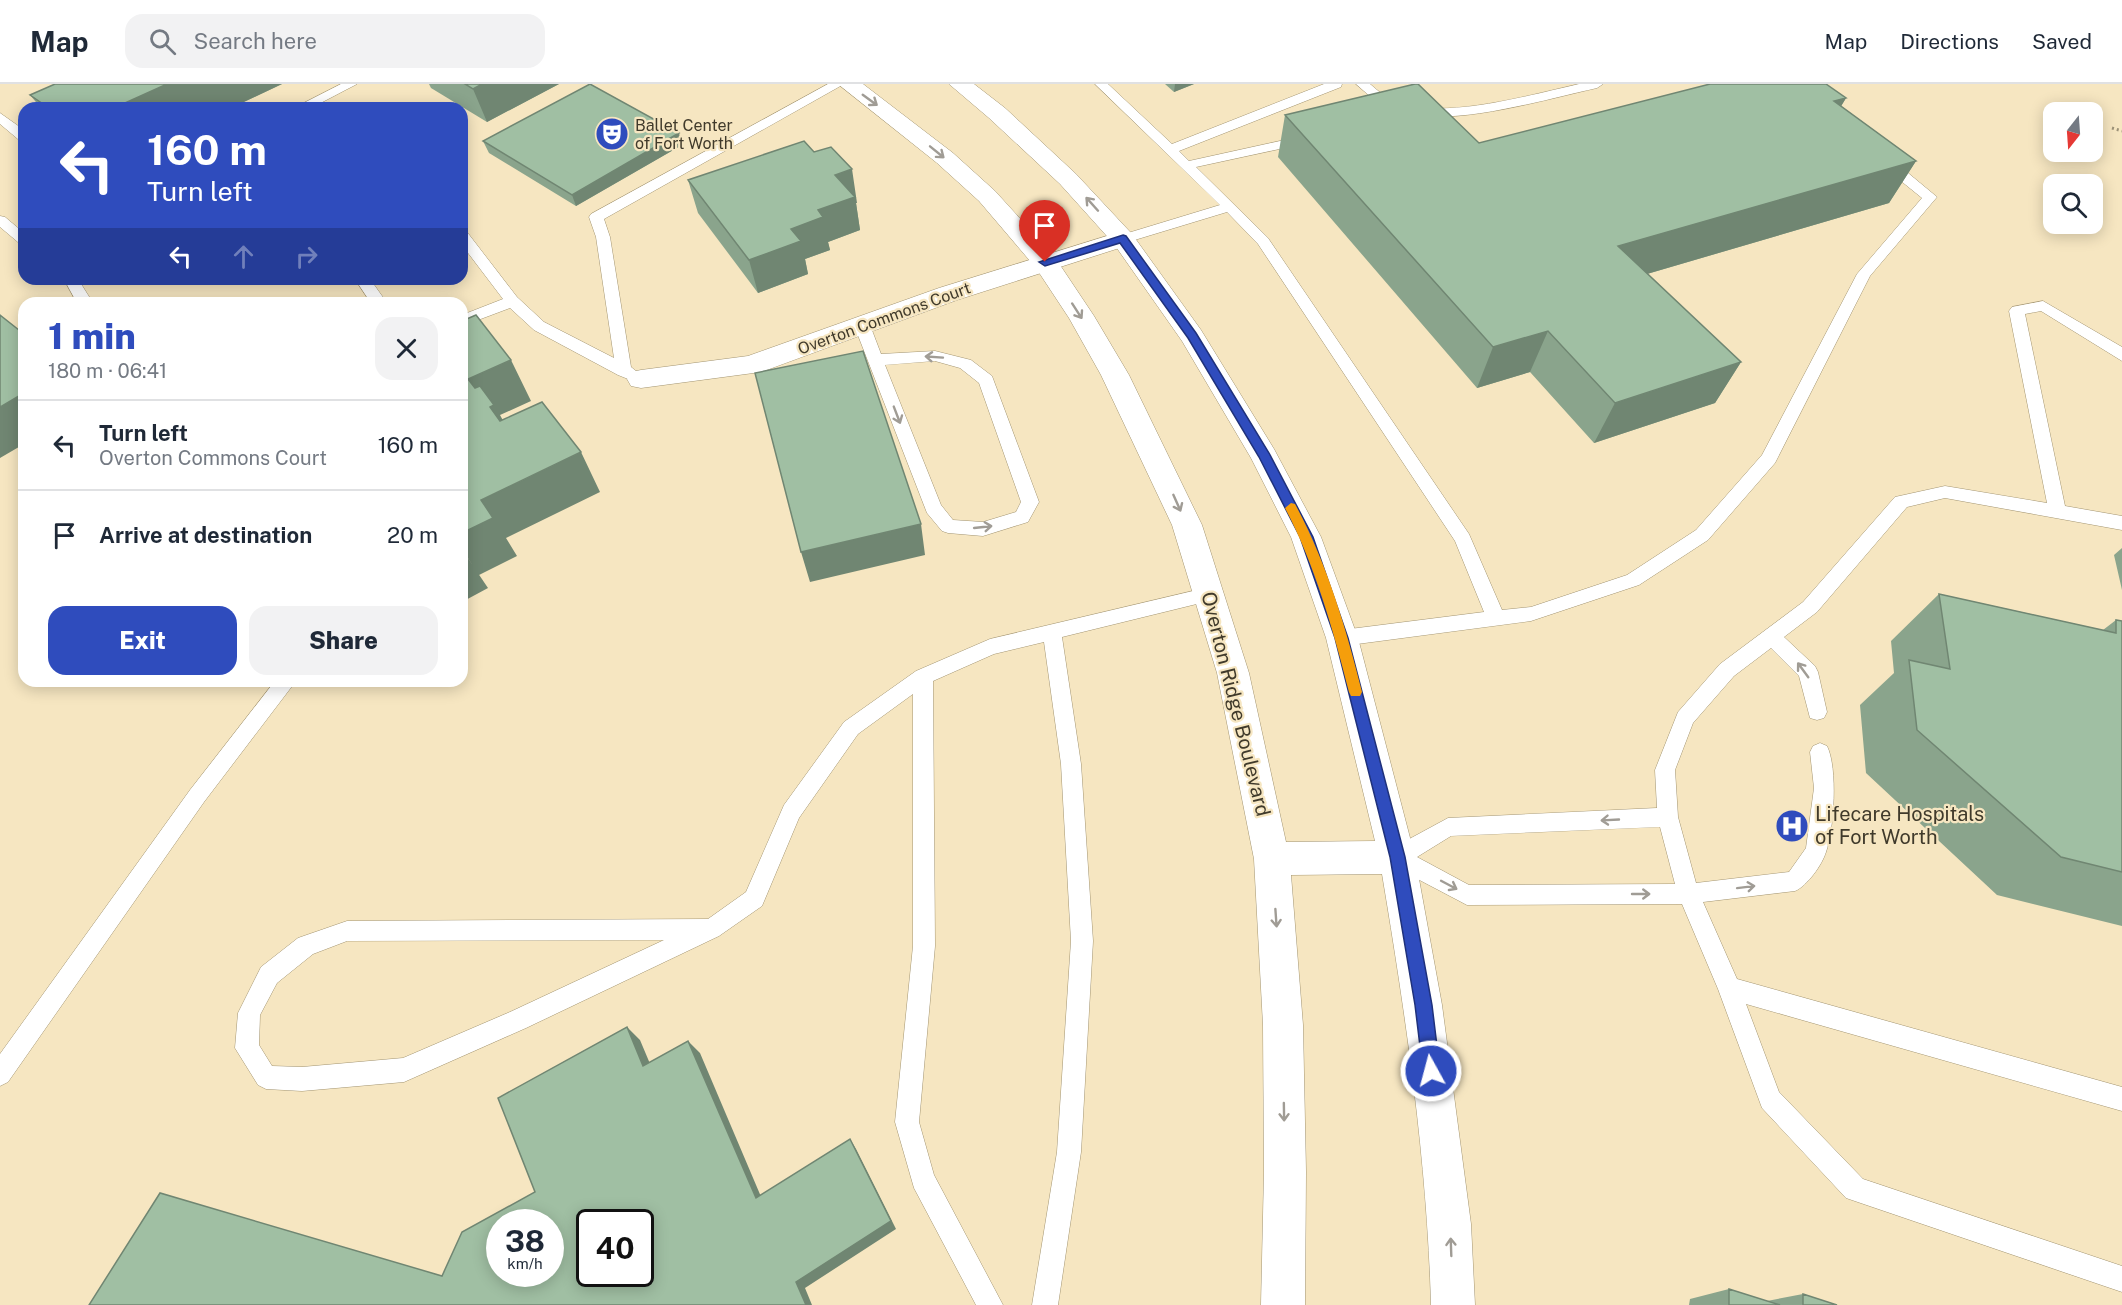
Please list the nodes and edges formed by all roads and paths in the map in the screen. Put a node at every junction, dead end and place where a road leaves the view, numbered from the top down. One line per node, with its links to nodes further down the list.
1 (351, 84): 9 (lane)
2 (838, 84): 31 (lane)
3 (849, 84): 25 (street, Overton Ridge Boulevard, one-way to 25)
4 (960, 84): 23 (street, one-way to 4)
5 (1101, 84): 18 (lane)
6 (1336, 84): 18 (lane)
7 (1362, 84): 10 (lane)
8 (1598, 84): 10 (lane)
9 (314, 102)
10 (1400, 108): 12 (lane)
11 (0, 117): 14 (lane)
12 (1373, 117)
13 (2112, 128): 15 (path)
14 (18, 131)
15 (2122, 131)
16 (1322, 135): 19 (lane)
17 (1869, 148): 35 (lane)
18 (1171, 149): 19 (lane)
19 (1188, 165): 20 (lane)
20 (1230, 207): 23 (lane); 35 (lane)
21 (0, 220): 22 (lane)
22 (18, 235)
23 (1123, 239): 25 (street, Overton Commons Court); 38 (street)
24 (468, 243): 26 (lane)
25 (1045, 262): 28 (street, Overton Commons Court); 34 (street, Overton Ridge Boulevard, one-way to 34)
26 (512, 300): 27 (lane); 31 (lane)
27 (468, 318)
28 (862, 325): 30 (lane); 31 (street, Overton Commons Court)
29 (2122, 356): 32 (lane)
30 (876, 360): 30 (lane, one-way to 30)
31 (633, 375)
32 (2057, 512): 33 (lane); 37 (lane)
33 (2122, 524)
34 (1210, 594): 36 (lane); 45 (street, Overton Ridge Boulevard)
35 (1496, 619): 38 (lane)
36 (1052, 632): 39 (lane); 53 (lane)
37 (1772, 637): 41 (lane, one-way to 37); 43 (lane)
38 (1342, 638): 44 (street)
39 (923, 677): 47 (lane); 52 (lane)
40 (281, 687): 49 (lane)
41 (1817, 712)
42 (1820, 752): 46 (lane, one-way to 42)
43 (1668, 817): 44 (lane, one-way to 44); 46 (lane)
44 (1397, 857): 45 (street); 46 (lane, one-way to 46); 55 (street, one-way to 44)
45 (1272, 859): 54 (street, Overton Ridge Boulevard, one-way to 54)
46 (1688, 894): 48 (lane)
47 (711, 929): 47 (lane)
48 (1729, 988): 50 (lane); 51 (lane)
49 (0, 1074)
50 (2122, 1099)
51 (2122, 1279)
52 (990, 1305)
53 (1045, 1305)
54 (1283, 1305)
55 (1453, 1305)

